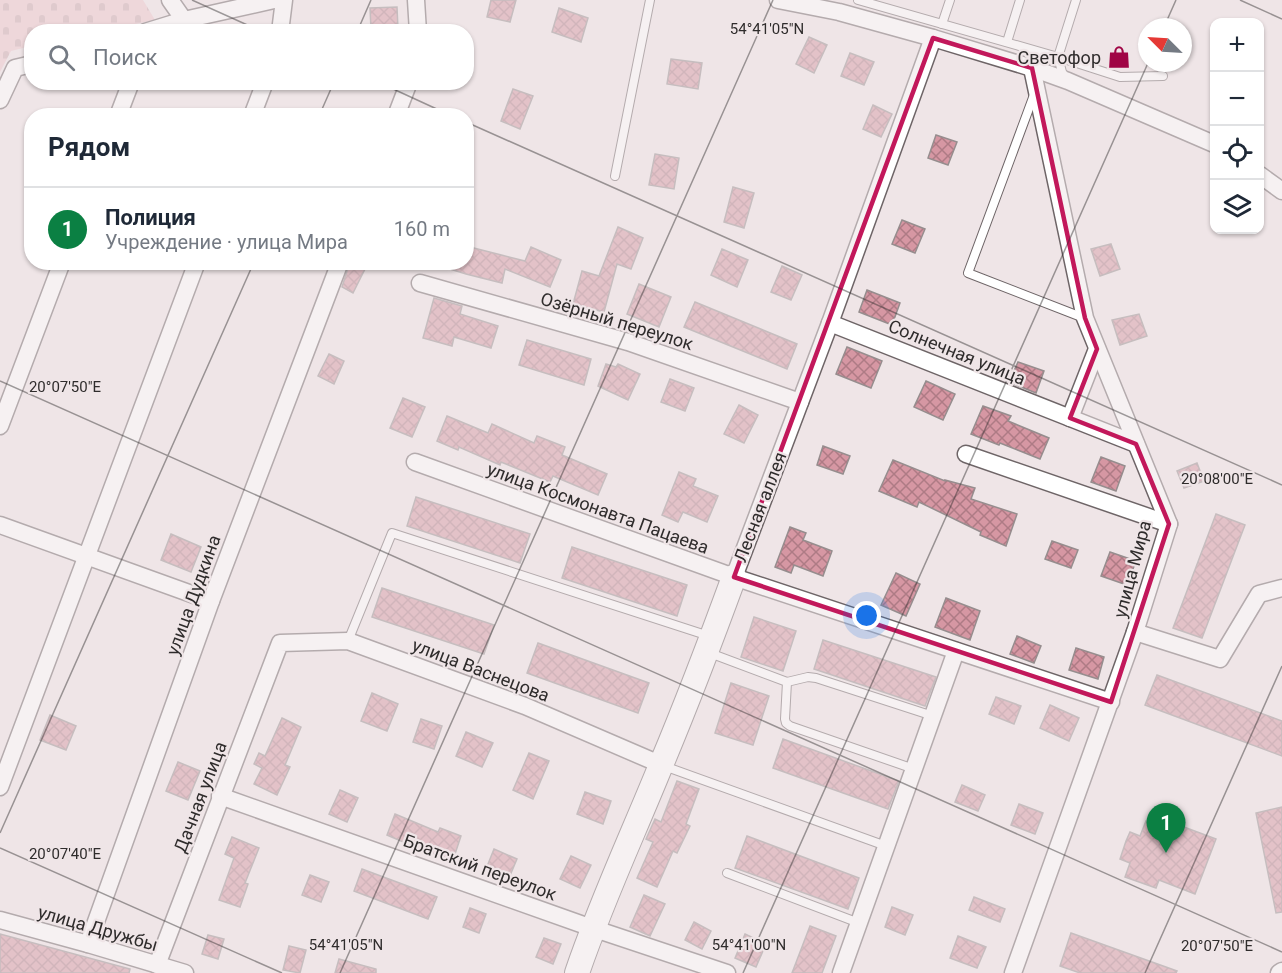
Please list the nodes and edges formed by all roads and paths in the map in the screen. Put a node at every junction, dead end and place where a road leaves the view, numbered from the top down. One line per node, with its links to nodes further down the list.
1 (170, 0): 12 (street)
2 (284, 0): 14 (street)
3 (416, 0): 15 (street)
4 (650, 0): 32 (lane)
5 (778, 0): 16 (street)
6 (858, 0): 11 (lane)
7 (950, 0): 16 (lane)
8 (1020, 0): 17 (lane)
9 (1076, 0): 18 (lane)
10 (265, 1): 12 (street)
11 (884, 4): 16 (lane)
12 (184, 20): 13 (street)
13 (171, 24)
14 (281, 24)
15 (418, 24)
16 (938, 31): 17 (lane); 20 (street); 40 (street, Лесная аллея)
17 (1007, 42): 18 (lane)
18 (1058, 57): 21 (lane); 22 (lane)
19 (24, 66): 27 (street)
20 (1032, 68): 22 (street); 26 (street, улица Мира)
21 (1164, 76)
22 (1068, 81): 31 (street)
23 (128, 90): 28 (street)
24 (262, 90): 29 (street)
25 (406, 90): 30 (street)
26 (1036, 90): 39 (street, улица Мира); 39 (lane)
27 (3, 95)
28 (121, 108)
29 (255, 108)
30 (399, 108)
31 (1210, 142)
32 (615, 176)
33 (1264, 179): 34 (street)
34 (1282, 191)
35 (59, 270): 44 (street)
36 (194, 270): 50 (street)
37 (337, 270): 53 (street, улица Дудкина)
38 (420, 283): 42 (street, Озёрный переулок)
39 (1085, 318): 41 (street, улица Мира)
40 (830, 323): 42 (street, Лесная аллея); 43 (street, Солнечная улица)
41 (1098, 349): 43 (street); 45 (street, улица Мира)
42 (800, 402): 51 (street, Лесная аллея)
43 (1071, 418): 45 (street, Солнечная улица)
44 (0, 426)
45 (1136, 444): 48 (street, улица Мира)
46 (966, 454): 48 (street)
47 (415, 462): 51 (street, улица Космонавта Пацаева)
48 (1169, 524): 54 (street, улица Мира)
49 (0, 525): 50 (street)
50 (86, 556): 53 (street); 64 (street)
51 (734, 577): 57 (street, Лесная аллея); 58 (street, улица Космонавта Пацаева)
52 (1282, 588): 54 (street)
53 (211, 601): 71 (street, улица Дудкина)
54 (1136, 632): 60 (street, улица Мира)
55 (348, 641): 56 (street, улица Васнецова); 57 (lane); 62 (street, улица Васнецова)
56 (280, 643): 65 (street, Дачная улица)
57 (710, 645): 59 (lane); 62 (street, Лесная аллея)
58 (956, 651): 60 (street, улица Космонавта Пацаева); 61 (street)
59 (787, 682): 61 (lane); 63 (lane)
60 (1111, 702): 73 (street, улица Мира)
61 (933, 716): 63 (street)
62 (662, 765): 66 (lane); 70 (street, Лесная аллея)
63 (914, 769): 66 (street)
64 (0, 787)
65 (220, 796): 70 (street, Братский переулок); 72 (street, Дачная улица)
66 (886, 846): 69 (street)
67 (727, 873): 69 (lane)
68 (0, 920): 71 (street, улица Дружбы)
69 (859, 923): 77 (street)
70 (592, 928): 75 (street, Лесная аллея); 76 (street, Братский переулок)
71 (88, 944): 72 (street, улица Дружбы)
72 (155, 969): 74 (street, улица Дружбы)
73 (1016, 972)
74 (185, 973)
75 (577, 973)
76 (727, 973)
77 (841, 973)

